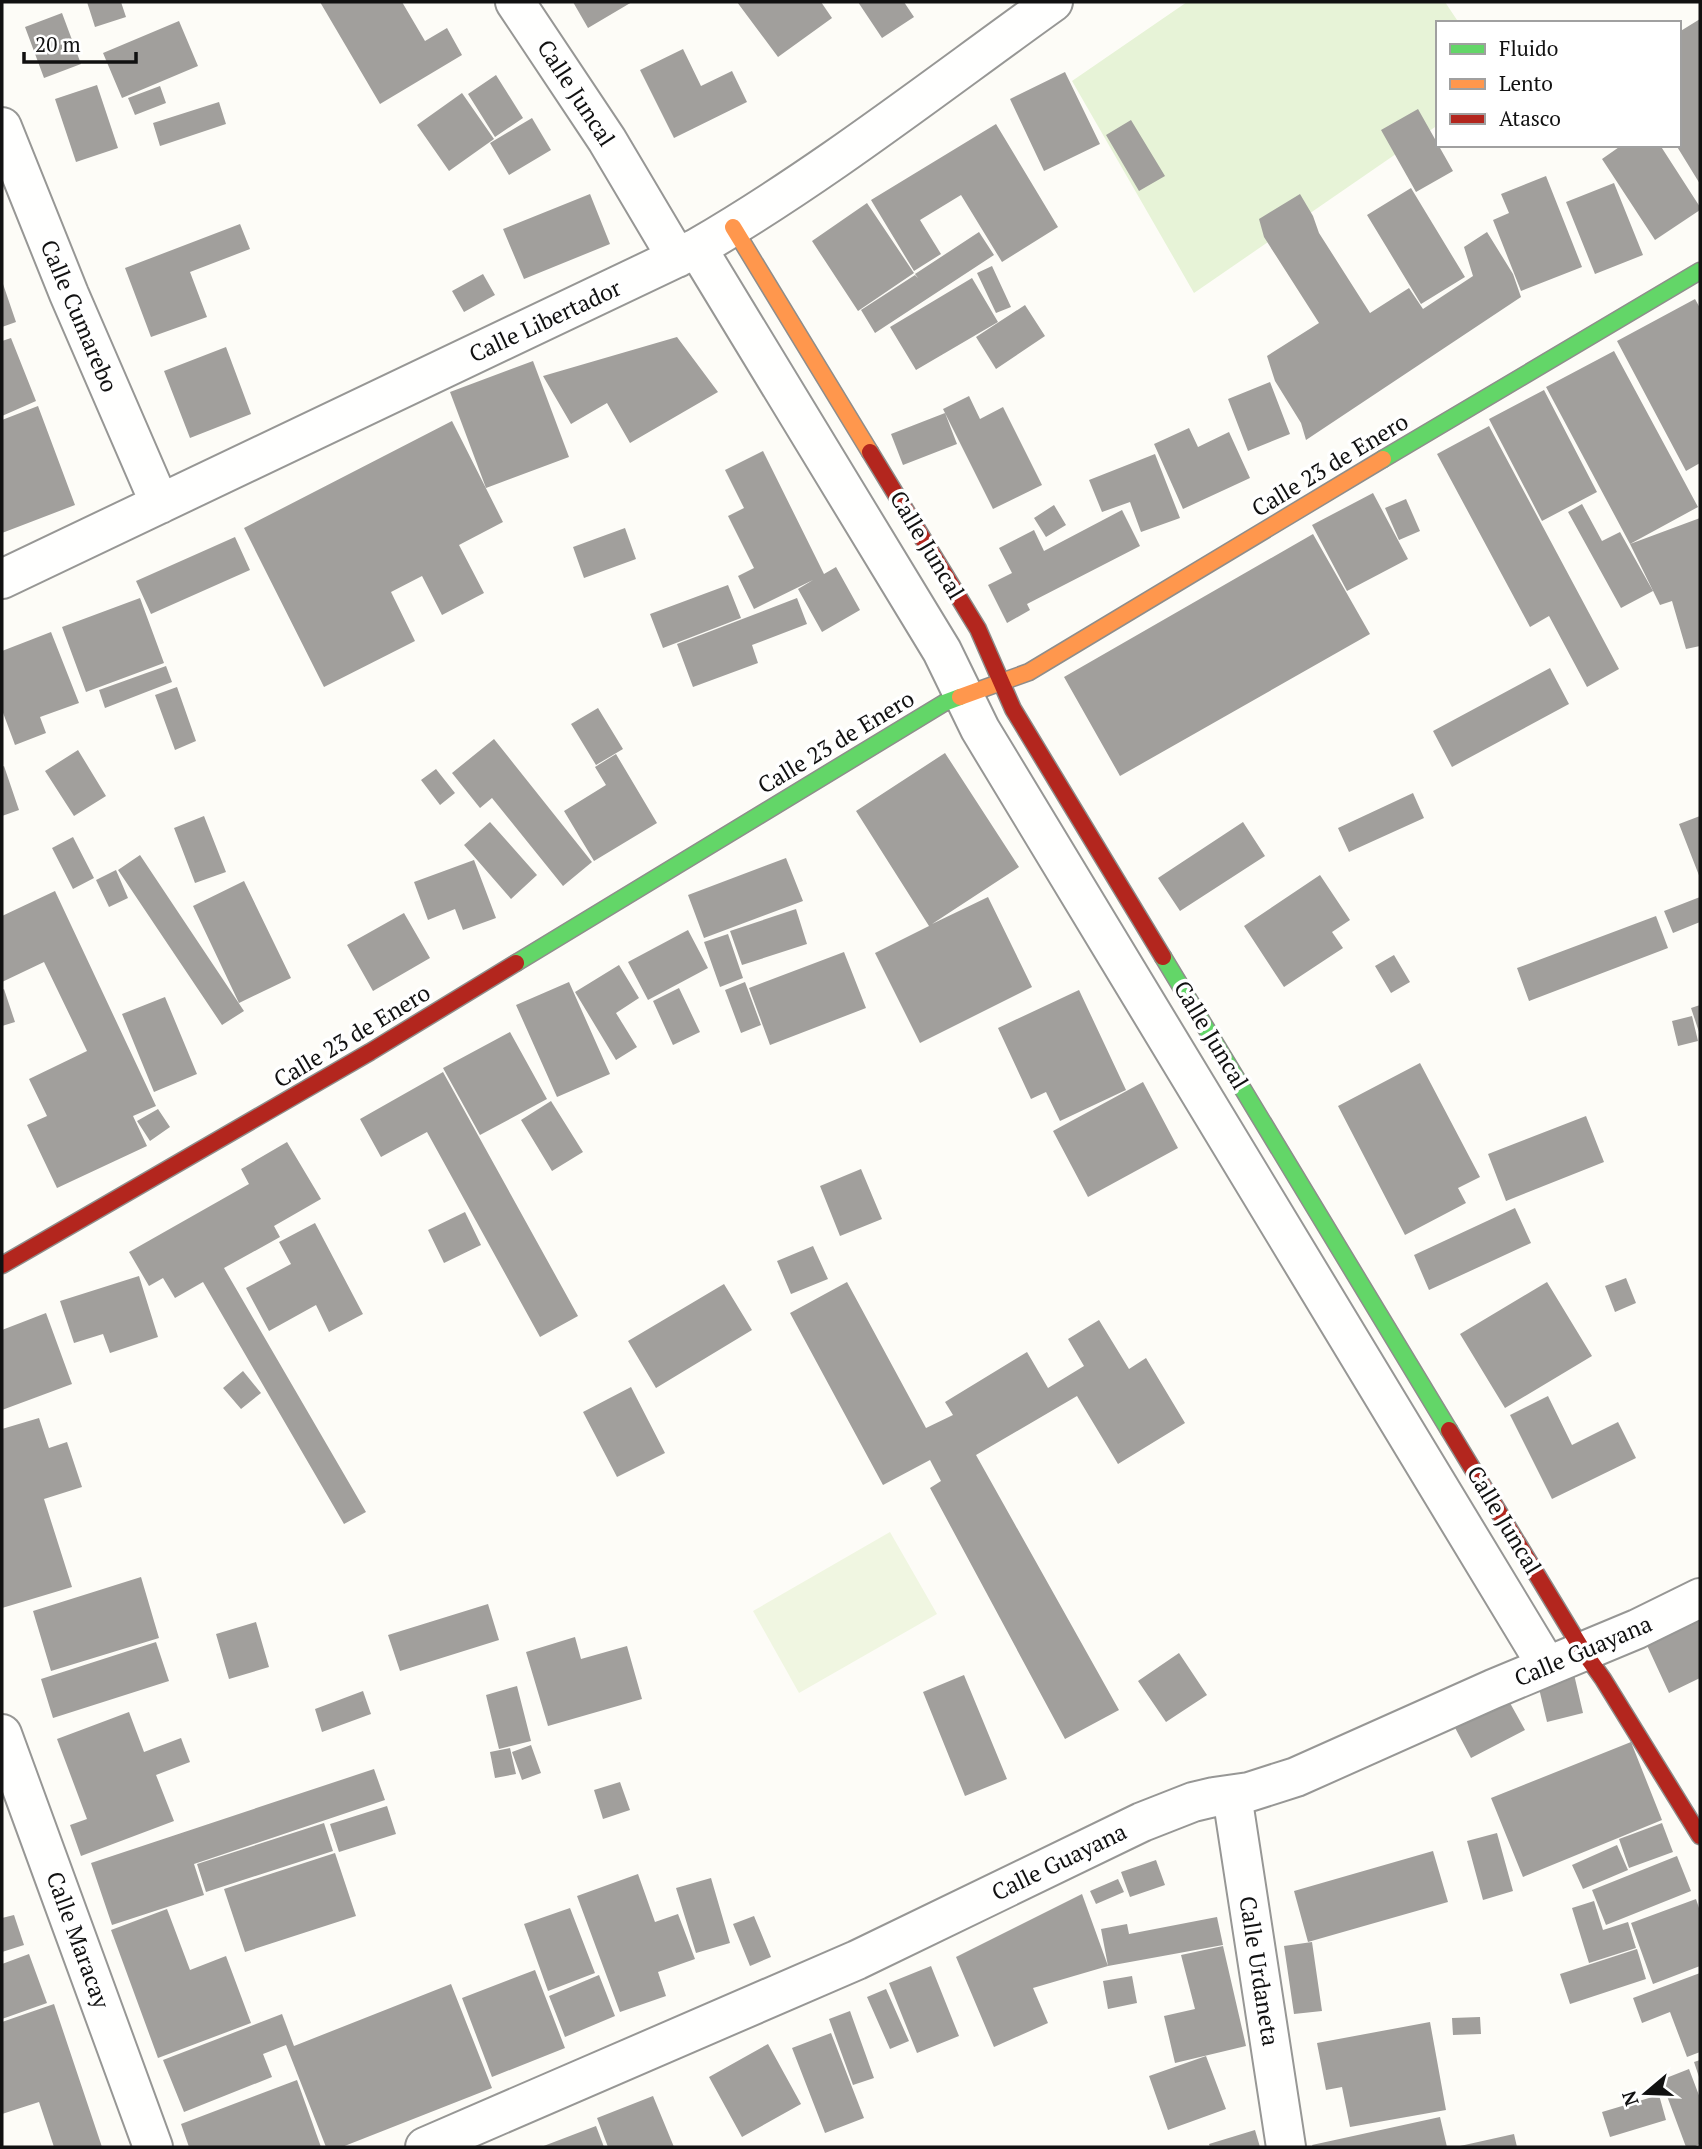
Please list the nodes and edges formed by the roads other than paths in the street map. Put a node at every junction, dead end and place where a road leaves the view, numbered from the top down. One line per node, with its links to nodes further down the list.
1 (515, 2): 5 (street, Calle Juncal)
2 (1054, 2): 4 (street, Calle Libertador)
3 (2, 127): 7 (street, Calle Cumarebo)
4 (733, 227): 5 (street, Calle Libertador); 9 (street, Calle Juncal)
5 (687, 253): 7 (street, Calle Libertador); 10 (street, Calle Juncal)
6 (1700, 271): 9 (street, Calle 23 de Enero)
7 (160, 504): 8 (street, Calle Libertador)
8 (2, 579)
9 (1002, 682): 10 (street, Calle 23 de Enero); 13 (street, Calle Juncal)
10 (964, 696): 11 (street, Calle 23 de Enero); 14 (street, Calle Juncal)
11 (2, 1265)
12 (1700, 1598): 13 (street, Calle Guayana)
13 (1583, 1651): 14 (street, Calle Guayana); 17 (street, Calle Juncal)
14 (1547, 1666): 16 (street, Calle Guayana)
15 (2, 1734): 18 (street, Calle Maracay)
16 (1231, 1795): 19 (street, Calle Guayana); 20 (street, Calle Urdaneta)
17 (1700, 1836)
18 (153, 2147)
19 (425, 2147)
20 (1286, 2147)

